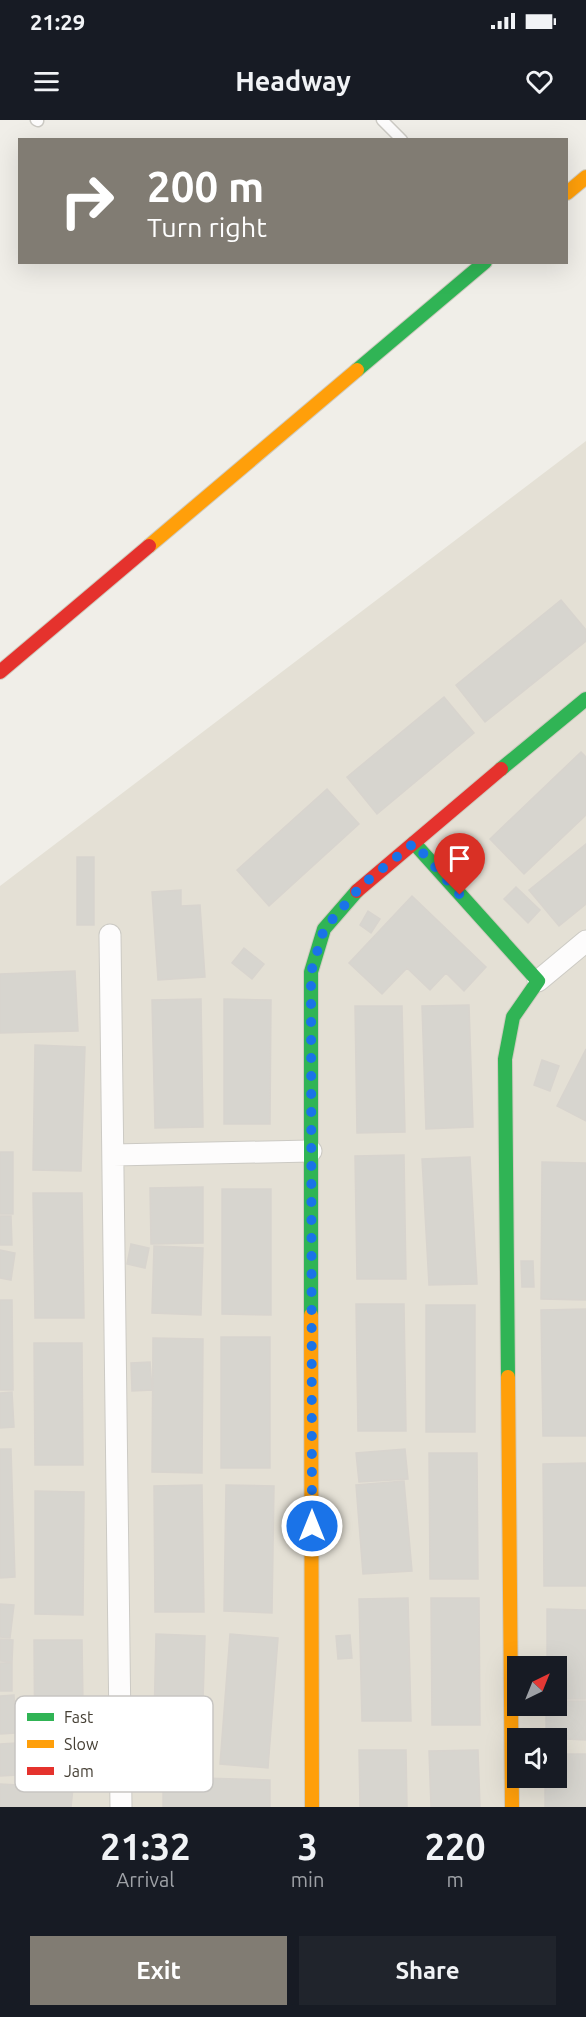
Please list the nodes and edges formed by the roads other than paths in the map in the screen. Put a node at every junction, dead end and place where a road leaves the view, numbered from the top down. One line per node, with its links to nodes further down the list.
1 (382, 120): 2 (lane)
2 (400, 138)
3 (586, 177): 4 (street)
4 (568, 192)
5 (483, 264): 6 (street)
6 (0, 672)
7 (586, 699): 8 (street)
8 (414, 843): 11 (street); 12 (street)
9 (110, 935): 13 (street)
10 (586, 941): 11 (street)
11 (538, 981): 18 (street)
12 (311, 1151): 13 (street); 17 (street)
13 (113, 1155): 14 (street)
14 (120, 1696)
15 (121, 1792): 16 (street)
16 (121, 1807)
17 (312, 1807)
18 (512, 1807)

